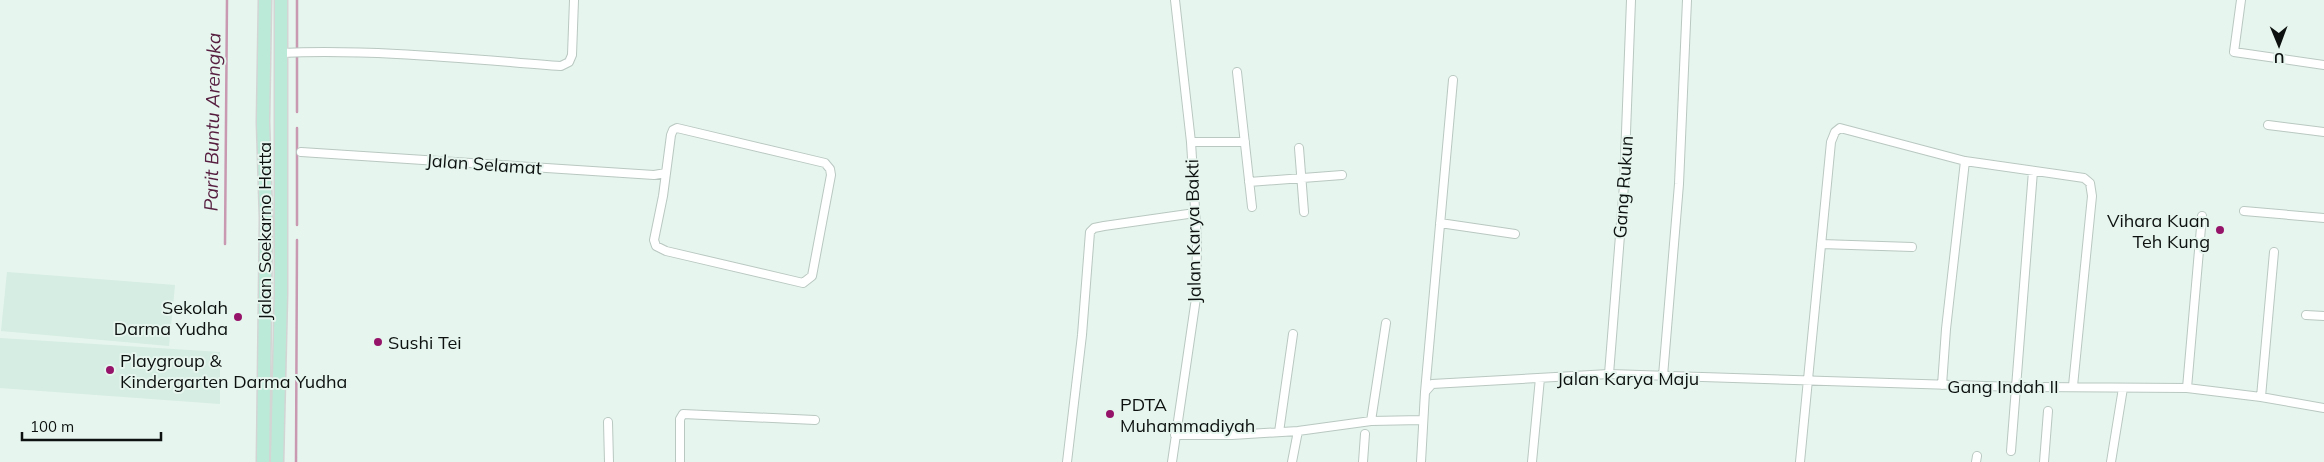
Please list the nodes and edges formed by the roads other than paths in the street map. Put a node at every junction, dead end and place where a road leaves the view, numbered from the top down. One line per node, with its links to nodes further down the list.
1 (265, 0): 13 (main road, Jalan Soekarno Hatta)
2 (281, 0): 8 (main road, Jalan Soekarno Hatta)
3 (574, 0): 8 (street)
4 (1175, 0): 16 (street, Jalan Karya Bakti)
5 (1631, 0): 41 (street, Gang Rukun)
6 (1687, 0): 42 (street)
7 (2241, 0): 9 (street)
8 (281, 53): 12 (main road, Jalan Soekarno Hatta)
9 (2324, 65)
10 (1237, 72): 17 (street)
11 (1453, 80): 32 (street)
12 (281, 95): 13 (main road); 65 (main road, Jalan Soekarno Hatta)
13 (264, 96): 64 (main road, Jalan Soekarno Hatta)
14 (2268, 125): 15 (street)
15 (2324, 132)
16 (1191, 142): 17 (street); 29 (street, Jalan Karya Bakti)
17 (1245, 142): 25 (street)
18 (1298, 148): 24 (street)
19 (301, 152): 22 (street, Jalan Selamat)
20 (1964, 161): 21 (street); 34 (street); 46 (street)
21 (2033, 171): 47 (street); 48 (street)
22 (666, 173): 22 (street)
23 (1342, 175): 24 (street)
24 (1301, 178): 25 (street); 28 (street)
25 (1250, 182): 26 (street)
26 (1252, 206)
27 (2244, 211): 31 (street)
28 (1304, 212)
29 (1195, 213): 62 (street, Jalan Karya Bakti); 68 (street)
30 (2202, 216): 50 (street)
31 (2324, 218)
32 (1440, 223): 33 (street); 51 (street)
33 (1515, 234)
34 (1821, 244): 35 (street); 44 (street)
35 (1912, 247)
36 (2274, 252): 52 (street)
37 (2306, 315): 38 (street)
38 (2324, 316)
39 (1386, 324): 57 (street)
40 (1293, 334): 60 (street)
41 (1609, 374): 42 (street, Jalan Karya Maju); 43 (street, Jalan Karya Maju)
42 (1663, 376): 44 (street, Jalan Karya Maju)
43 (1540, 378): 51 (street, Jalan Karya Maju); 73 (street)
44 (1807, 382): 45 (street, Jalan Karya Maju); 74 (street)
45 (1824, 382): 46 (street, Gang Indah II)
46 (1942, 385): 48 (street, Gang Indah II)
47 (2073, 386): 48 (street, Gang Indah II); 49 (street, Gang Indah II)
48 (2017, 387): 63 (street)
49 (2122, 388): 50 (street, Gang Indah II); 76 (street)
50 (2184, 388): 52 (street, Gang Indah II)
51 (1425, 392): 56 (street)
52 (2261, 397): 53 (street, Gang Indah II)
53 (2324, 408)
54 (2048, 411): 75 (street)
55 (815, 420): 67 (street)
56 (1422, 420): 57 (street); 72 (street)
57 (1371, 421): 59 (street)
58 (608, 422): 66 (street)
59 (1298, 431): 60 (street); 70 (street)
60 (1279, 432): 62 (street)
61 (1364, 434): 71 (street)
62 (1175, 435): 69 (street, Jalan Karya Bakti)
63 (2011, 451)
64 (263, 462)
65 (278, 462)
66 (609, 462)
67 (680, 462)
68 (1067, 462)
69 (1172, 462)
70 (1292, 462)
71 (1363, 462)
72 (1421, 462)
73 (1532, 462)
74 (1800, 462)
75 (2044, 462)
76 (2111, 462)

